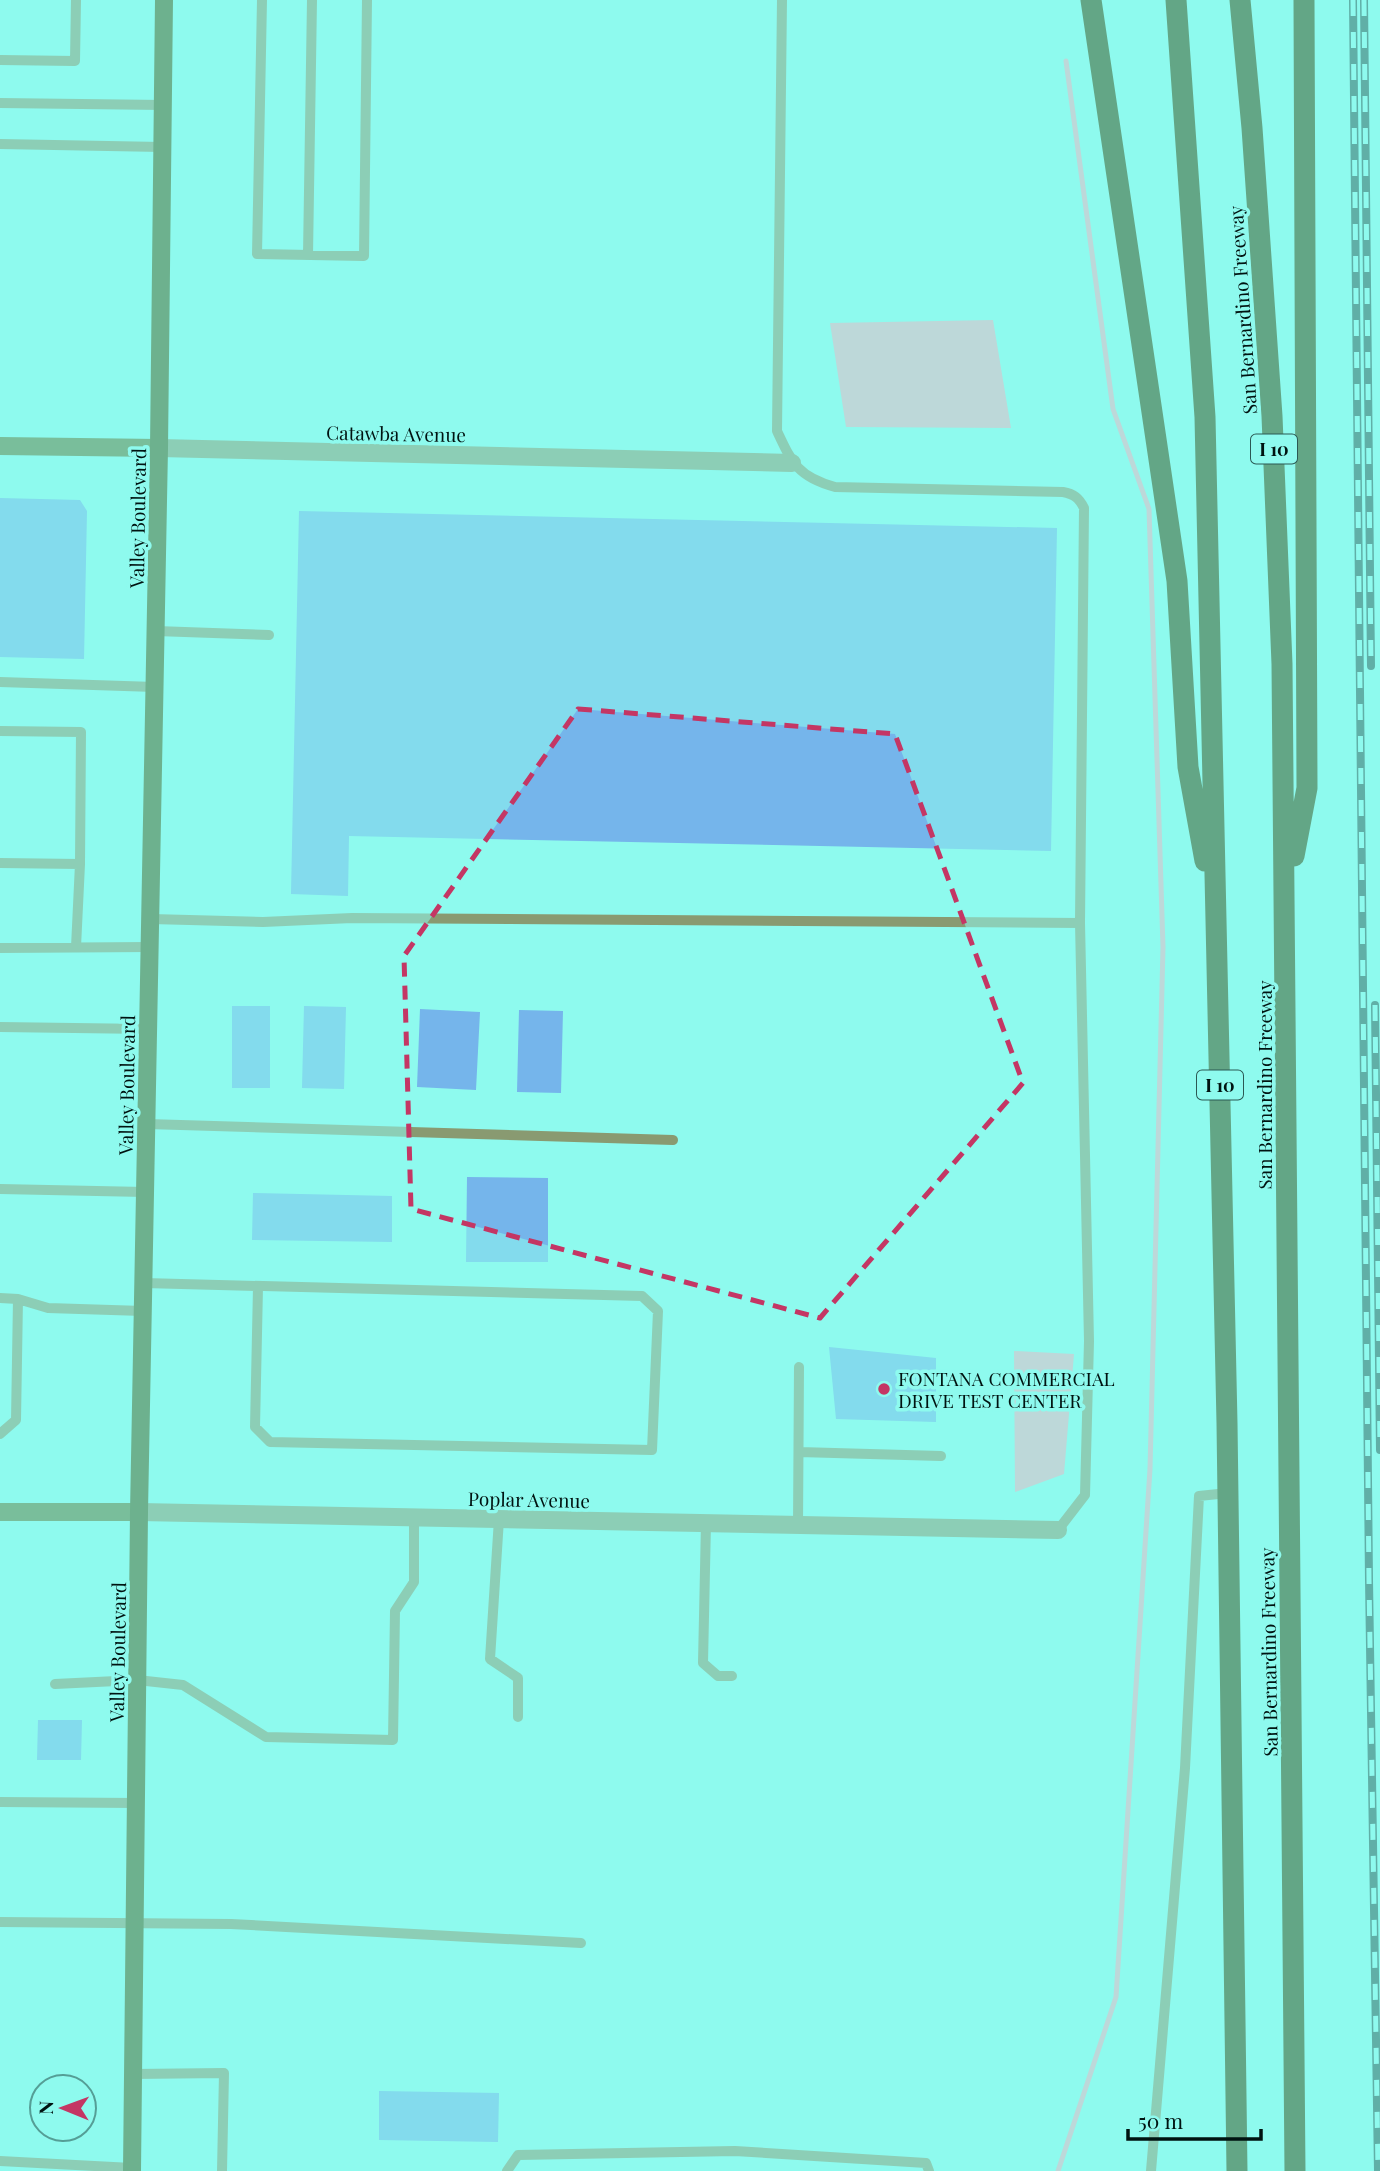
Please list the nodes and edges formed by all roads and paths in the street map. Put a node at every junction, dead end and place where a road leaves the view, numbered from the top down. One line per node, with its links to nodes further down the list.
1 (76, 0): 12 (lane)
2 (164, 0): 14 (main road, Valley Boulevard)
3 (262, 0): 18 (lane)
4 (312, 0): 18 (lane)
5 (367, 0): 18 (lane)
6 (782, 0): 21 (lane)
7 (1091, 0): 32 (highway)
8 (1163, 0): 15 (highway)
9 (1176, 0): 15 (highway, San Bernardino Freeway / I 10)
10 (1240, 0): 29 (highway, San Bernardino Freeway / I 10)
11 (1304, 0): 29 (highway)
12 (0, 60)
13 (0, 103): 14 (lane)
14 (163, 105): 17 (main road, Valley Boulevard)
15 (1185, 124): 32 (highway, San Bernardino Freeway / I 10)
16 (0, 144): 17 (lane)
17 (162, 147): 20 (main road, Valley Boulevard)
18 (308, 255)
19 (0, 446): 20 (street, Catawba Avenue)
20 (159, 448): 21 (street, Catawba Avenue); 22 (main road, Valley Boulevard)
21 (792, 463): 31 (lane)
22 (156, 631): 23 (lane); 25 (main road, Valley Boulevard)
23 (269, 635)
24 (0, 682): 25 (lane)
25 (155, 687): 30 (main road, Valley Boulevard)
26 (0, 731): 28 (lane)
27 (0, 863): 28 (lane)
28 (80, 864): 33 (lane)
29 (1285, 899): 76 (highway, San Bernardino Freeway / I 10)
30 (151, 919): 31 (lane); 34 (main road, Valley Boulevard)
31 (1080, 923): 58 (lane)
32 (1217, 923): 51 (highway, San Bernardino Freeway / I 10)
33 (76, 947): 34 (lane); 35 (lane)
34 (150, 947): 37 (main road, Valley Boulevard)
35 (0, 948)
36 (0, 1027): 37 (lane)
37 (148, 1029): 38 (main road, Valley Boulevard)
38 (147, 1124): 39 (lane); 41 (main road, Valley Boulevard)
39 (673, 1140)
40 (0, 1189): 41 (lane)
41 (145, 1192): 42 (main road, Valley Boulevard)
42 (144, 1283): 43 (lane); 46 (main road, Valley Boulevard)
43 (258, 1287): 43 (lane)
44 (0, 1297): 45 (lane)
45 (18, 1298): 46 (lane); 48 (lane)
46 (143, 1311): 53 (main road, Valley Boulevard)
47 (799, 1367): 49 (lane)
48 (0, 1434)
49 (799, 1452): 50 (lane); 57 (lane)
50 (941, 1455)
51 (1228, 1493): 74 (lane); 75 (highway, San Bernardino Freeway / I 10)
52 (0, 1511): 53 (street, Poplar Avenue)
53 (139, 1512): 54 (street, Poplar Avenue); 60 (main road, Valley Boulevard)
54 (414, 1518): 55 (street, Poplar Avenue); 60 (lane)
55 (499, 1519): 56 (street, Poplar Avenue); 62 (lane)
56 (706, 1523): 57 (street, Poplar Avenue); 59 (lane)
57 (798, 1525): 58 (street, Poplar Avenue)
58 (1058, 1531)
59 (732, 1676)
60 (137, 1680): 61 (lane); 64 (main road, Valley Boulevard)
61 (55, 1684)
62 (518, 1717)
63 (0, 1802): 64 (lane)
64 (136, 1803): 66 (main road, Valley Boulevard)
65 (0, 1922): 66 (lane)
66 (135, 1925): 67 (lane); 68 (main road, Valley Boulevard)
67 (581, 1943)
68 (133, 2074): 70 (main road, Valley Boulevard); 71 (lane)
69 (0, 2161): 70 (lane)
70 (132, 2170)
71 (222, 2171)
72 (507, 2171): 73 (lane)
73 (929, 2171)
74 (1151, 2171)
75 (1237, 2171)
76 (1295, 2171)

